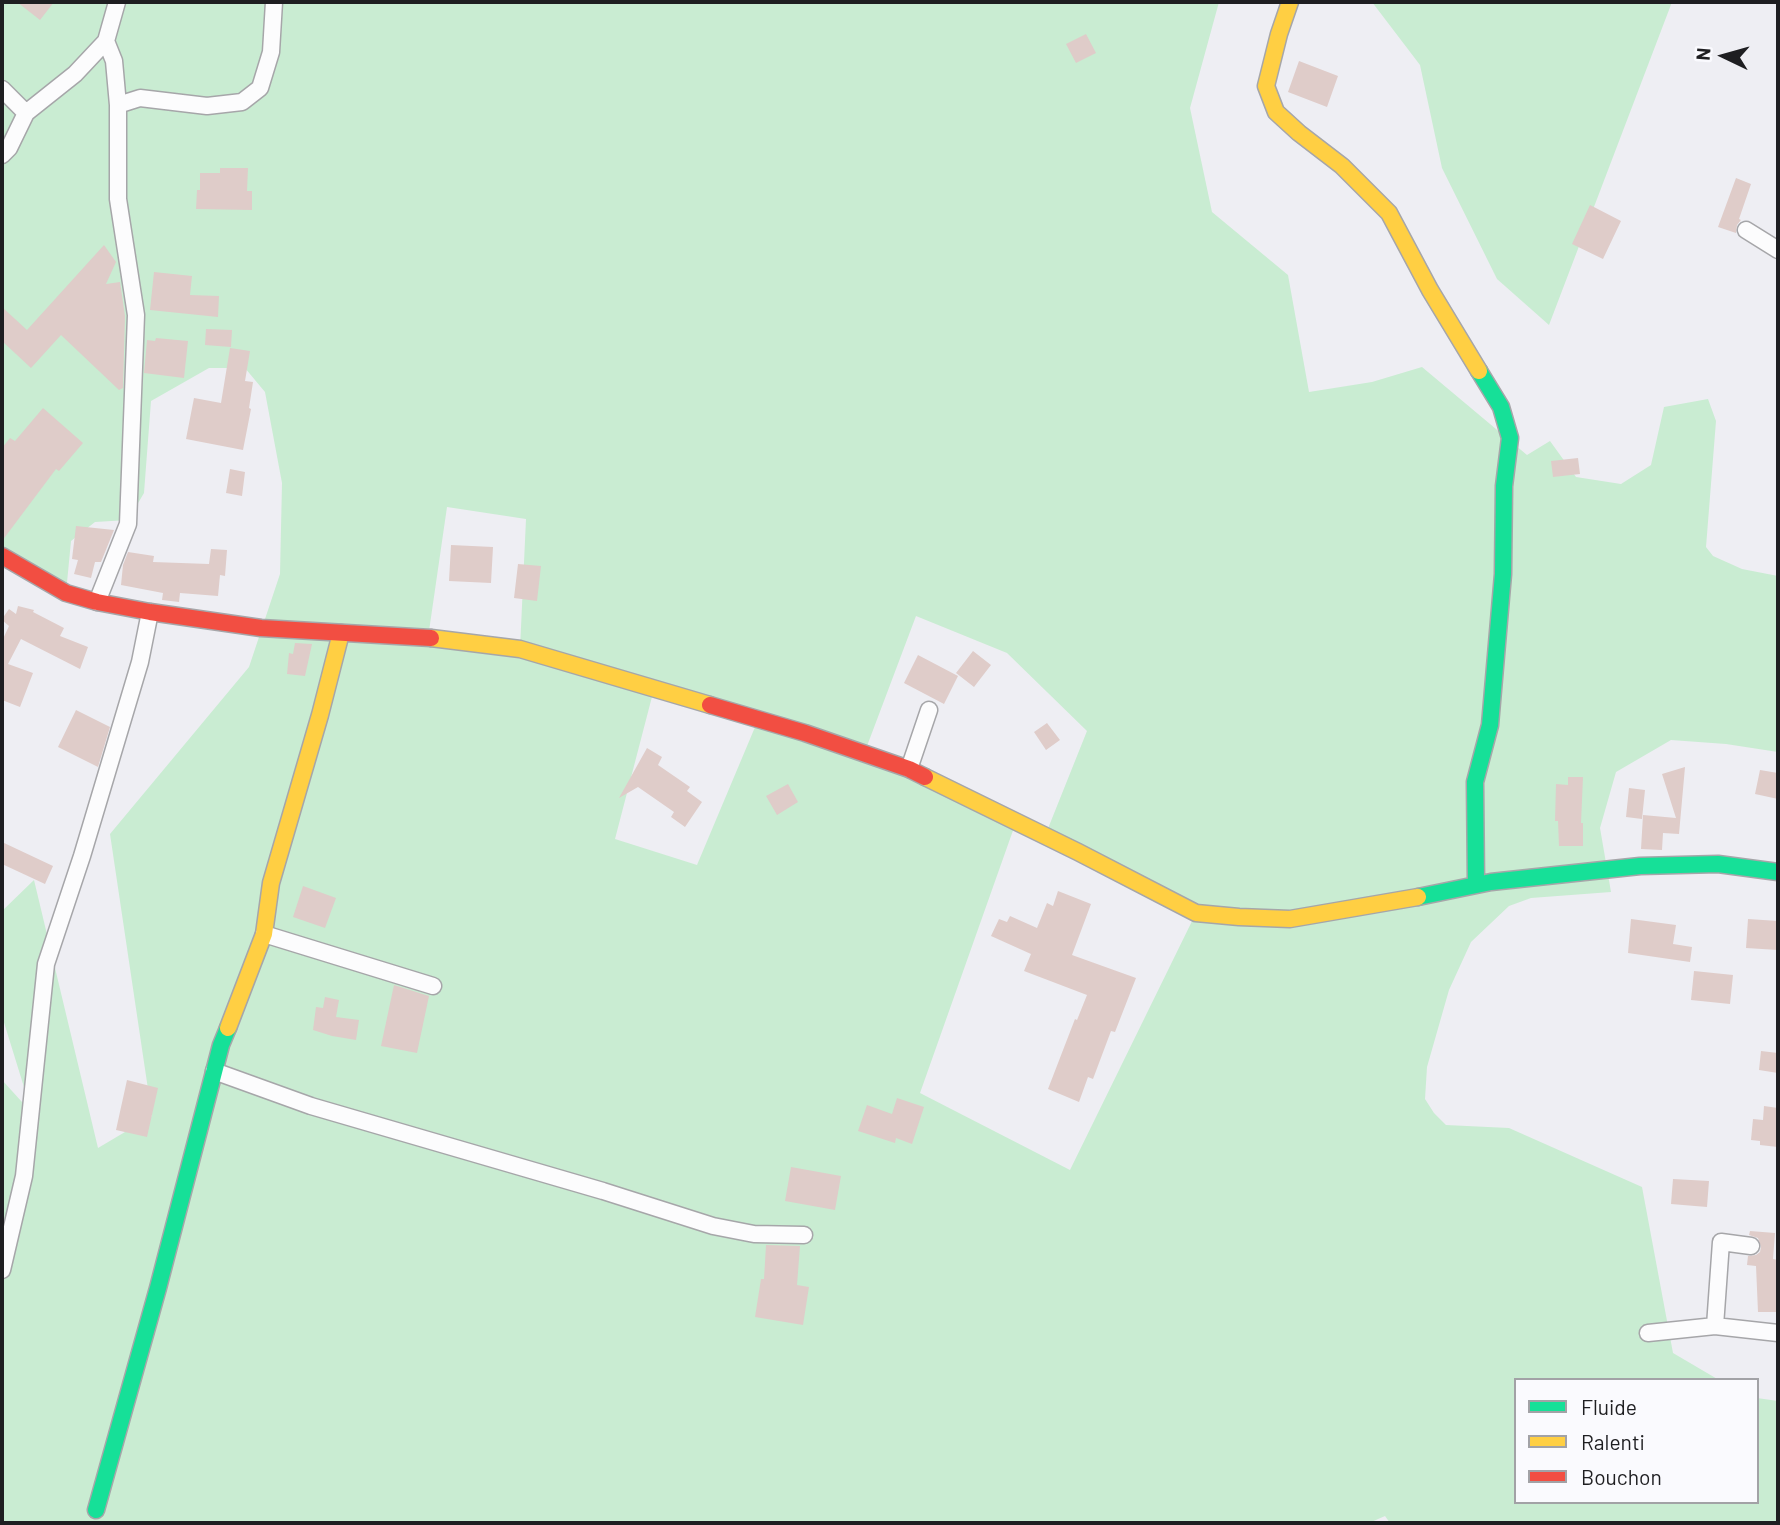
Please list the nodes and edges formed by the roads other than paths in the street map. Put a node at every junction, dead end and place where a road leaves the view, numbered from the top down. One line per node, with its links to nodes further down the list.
1 (117, 2): 4 (street)
2 (274, 2): 6 (street)
3 (1290, 2): 18 (street)
4 (106, 41): 6 (street); 7 (street)
5 (2, 89): 7 (street)
6 (118, 104): 12 (street)
7 (26, 113): 8 (street)
8 (2, 155)
9 (1746, 230): 10 (street)
10 (1778, 250)
11 (2, 556): 12 (street)
12 (97, 602): 13 (street)
13 (150, 612): 14 (street); 24 (street)
14 (341, 633): 16 (street); 19 (street)
15 (929, 710): 16 (street)
16 (909, 769): 18 (street)
17 (1778, 872): 18 (street)
18 (1476, 886)
19 (264, 933): 20 (street); 21 (street)
20 (433, 986)
21 (214, 1071): 22 (street); 28 (street)
22 (804, 1236)
23 (1751, 1246): 25 (street)
24 (2, 1270)
25 (1715, 1326): 26 (street); 27 (street)
26 (1778, 1333)
27 (1648, 1334)
28 (96, 1510)

